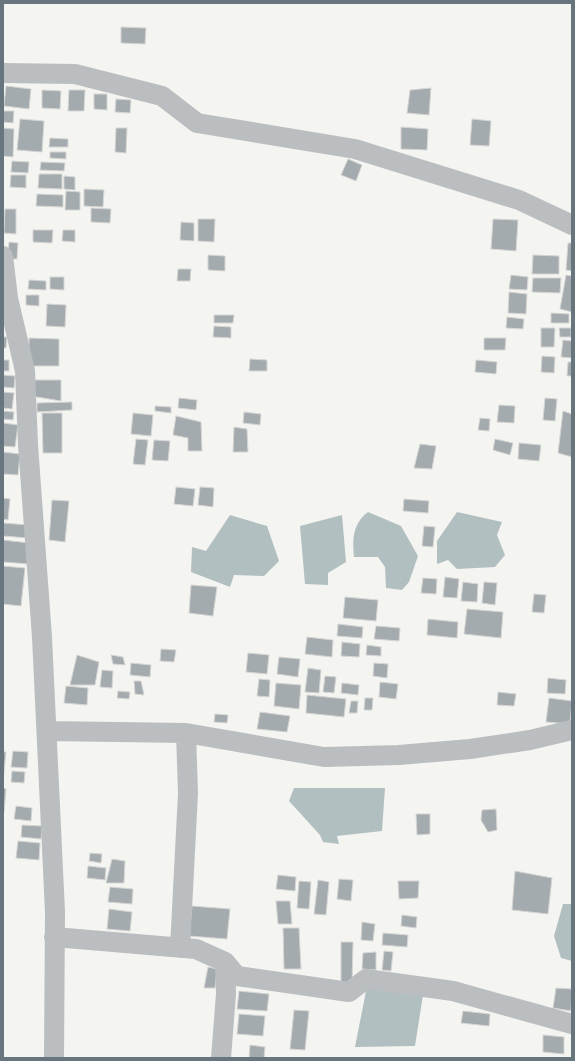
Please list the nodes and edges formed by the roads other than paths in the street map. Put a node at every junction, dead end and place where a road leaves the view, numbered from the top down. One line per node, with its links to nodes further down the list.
1 (3, 73): 2 (street)
2 (572, 225)
3 (3, 256): 5 (street)
4 (572, 730): 6 (street)
5 (46, 731): 6 (street); 7 (street)
6 (186, 732): 8 (street)
7 (54, 938): 8 (street); 11 (street)
8 (180, 948): 9 (street)
9 (225, 962): 10 (street); 12 (street)
10 (572, 1024)
11 (54, 1058)
12 (221, 1058)

